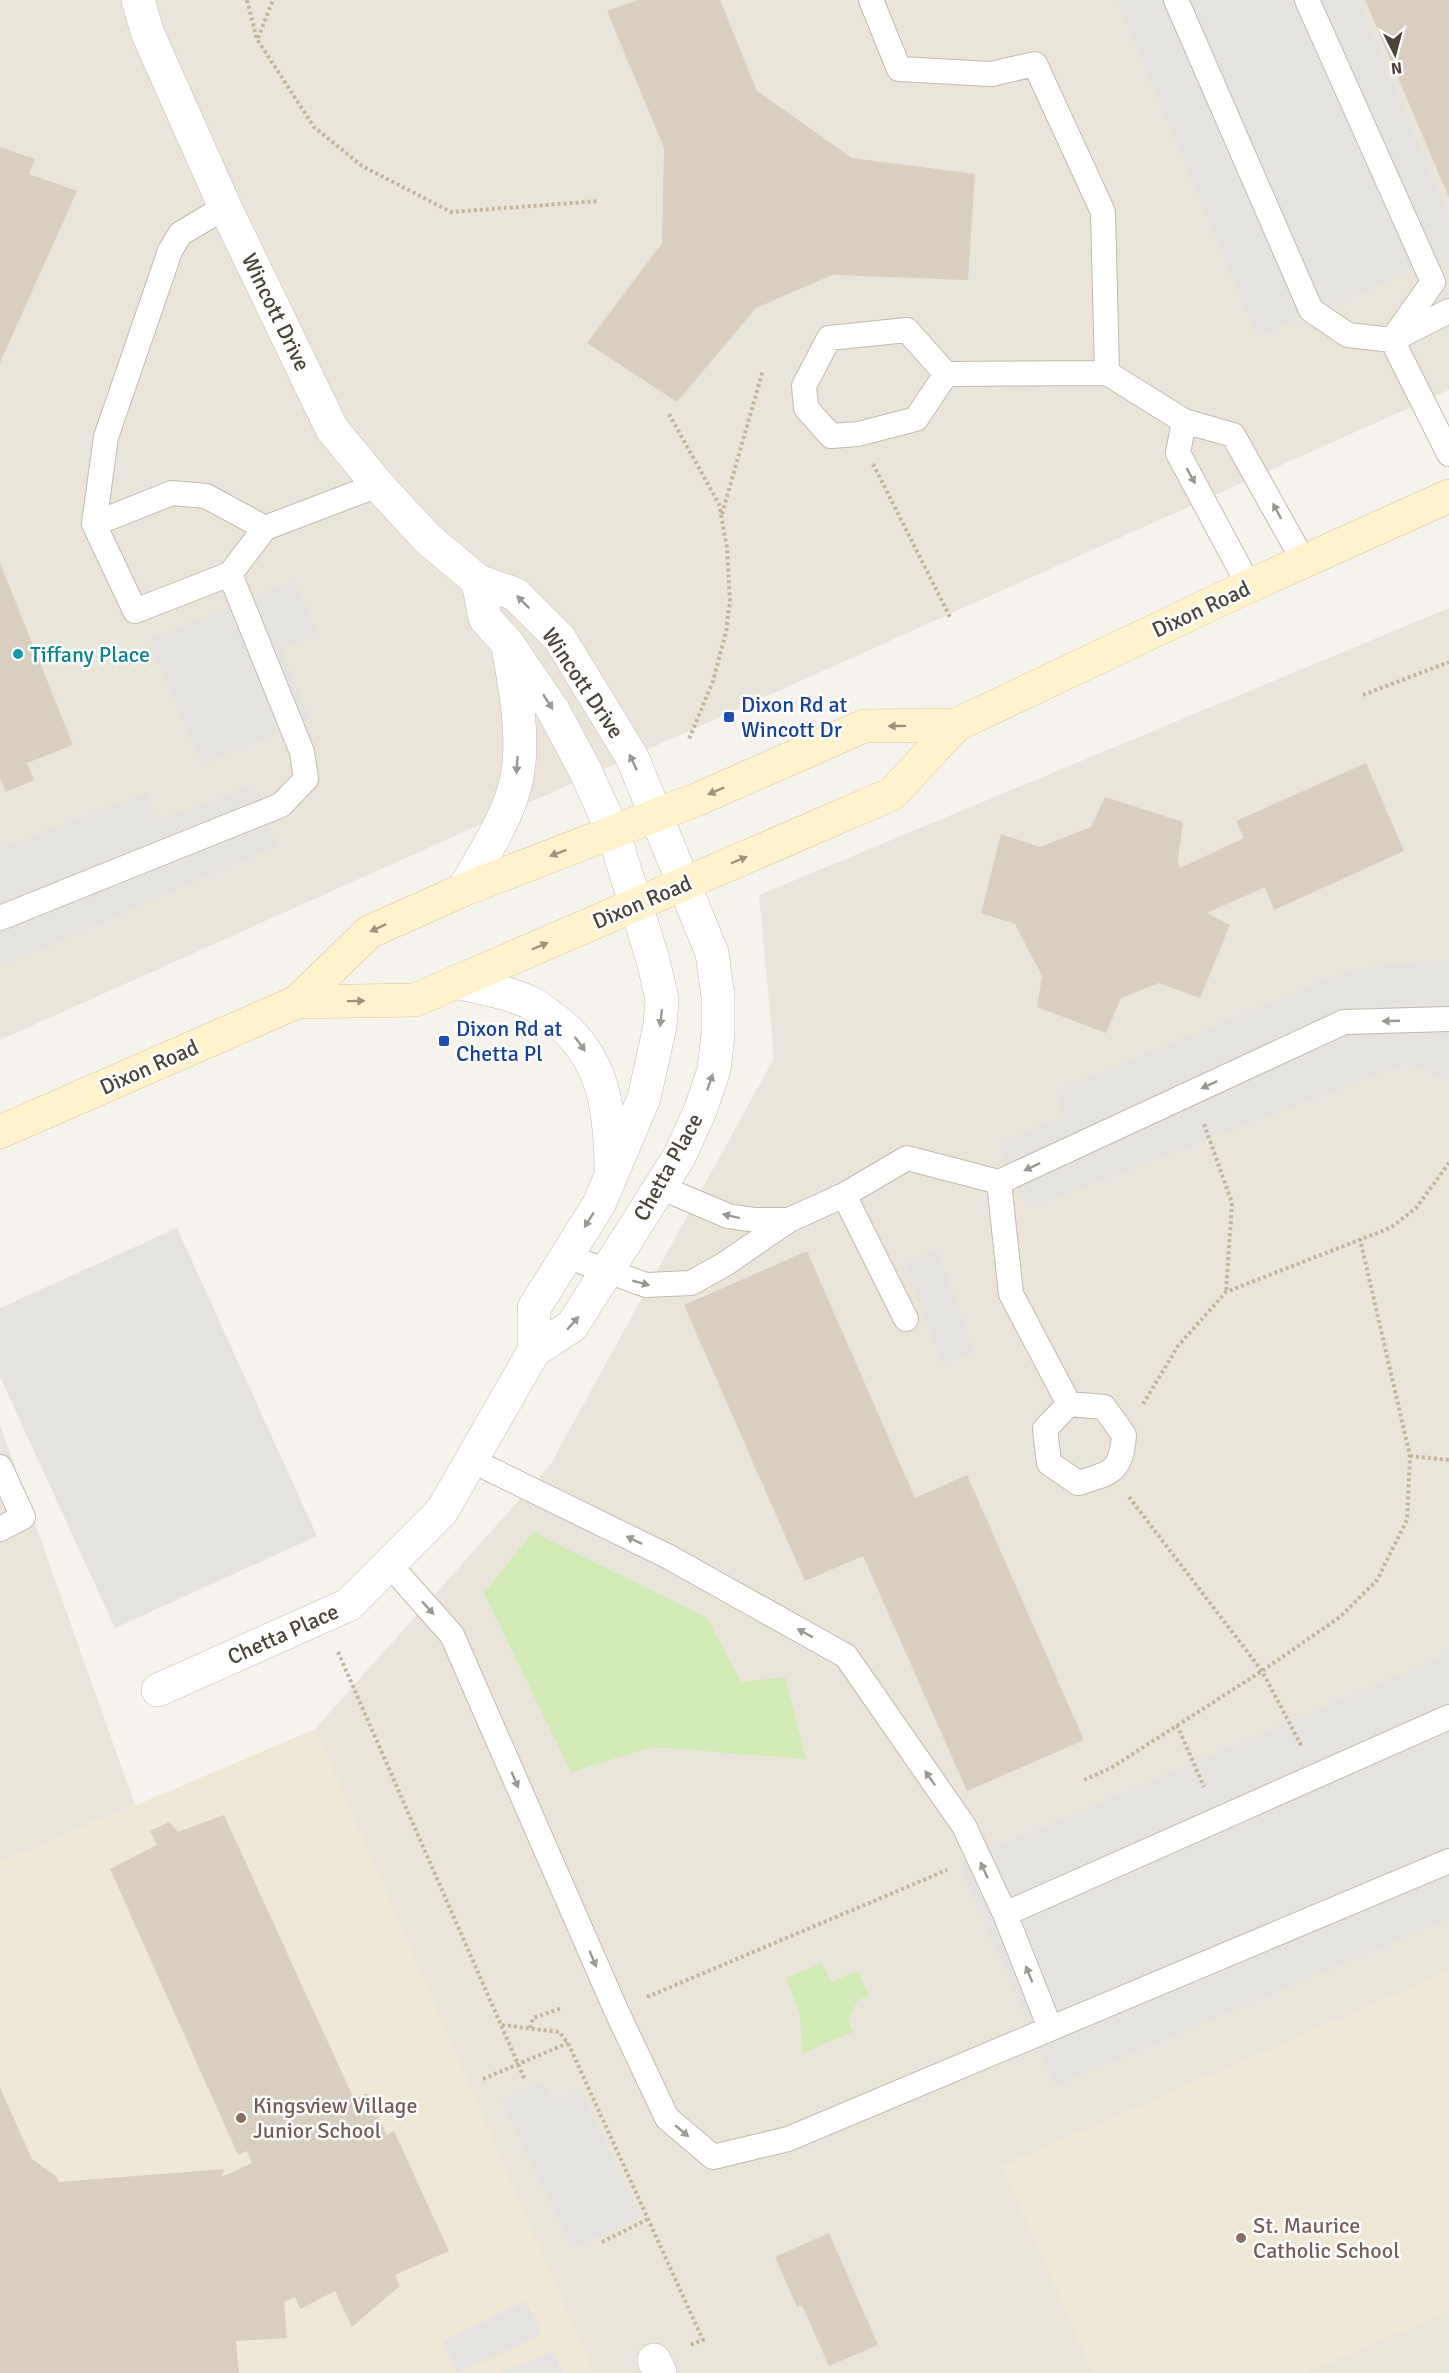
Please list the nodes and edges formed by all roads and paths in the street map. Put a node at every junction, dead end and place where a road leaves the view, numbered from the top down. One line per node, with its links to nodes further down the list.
1 (138, 0): 9 (street, Wincott Drive)
2 (247, 0): 7 (path)
3 (273, 0): 7 (path)
4 (871, 0): 13 (lane)
5 (1176, 0): 11 (lane)
6 (1307, 0): 11 (lane)
7 (257, 39): 8 (path)
8 (599, 201)
9 (225, 207): 19 (street, Wincott Drive); 22 (lane)
10 (1449, 311): 11 (lane)
11 (1392, 340): 18 (lane)
12 (763, 370): 21 (path)
13 (1107, 373): 14 (lane); 16 (lane)
14 (946, 374): 17 (lane); 17 (lane)
15 (669, 414): 21 (path)
16 (1184, 421): 24 (lane, one-way to 16); 27 (lane, one-way to 27)
17 (858, 434): 28 (path)
18 (1449, 454)
19 (378, 485): 23 (lane); 26 (street, Wincott Drive)
20 (1449, 496): 24 (main road, Dixon Road)
21 (721, 516): 33 (path)
22 (94, 524): 23 (lane); 25 (lane)
23 (265, 528): 25 (lane)
24 (1304, 562): 27 (main road, Dixon Road)
25 (230, 574): 39 (lane)
26 (478, 581): 29 (street, Wincott Drive); 34 (street, Wincott Drive, one-way to 26)
27 (1249, 586): 32 (main road, Dixon Road)
28 (951, 619)
29 (508, 644): 35 (street, Wincott Drive, one-way to 35); 37 (street, one-way to 37)
30 (1449, 662): 31 (path)
31 (1363, 695)
32 (956, 725): 34 (main road, Dixon Road, one-way to 34); 36 (main road, Dixon Road, one-way to 32)
33 (689, 739)
34 (657, 815): 35 (main road, Dixon Road); 36 (street, Chetta Place)
35 (613, 832): 37 (main road, Dixon Road, one-way to 37); 38 (street, Chetta Place)
36 (685, 884): 38 (main road, Dixon Road); 48 (street, Chetta Place, one-way to 36)
37 (463, 890): 41 (main road, Dixon Road, one-way to 41)
38 (636, 904): 40 (main road, Dixon Road, one-way to 38); 46 (street, Chetta Place, one-way to 46)
39 (0, 918)
40 (456, 982): 41 (main road, Dixon Road, one-way to 40); 46 (street, one-way to 46)
41 (297, 1002): 44 (main road, Dixon Road)
42 (1449, 1019): 43 (lane, one-way to 43)
43 (1192, 1093): 47 (lane, one-way to 47); 54 (path)
44 (0, 1132)
45 (1449, 1163): 51 (path)
46 (611, 1180): 52 (street, Chetta Place, one-way to 52)
47 (999, 1182): 49 (lane); 57 (lane)
48 (660, 1187): 50 (lane, one-way to 48); 53 (street, Chetta Place)
49 (844, 1196): 50 (lane); 55 (lane)
50 (789, 1220): 53 (lane, one-way to 50)
51 (1360, 1239): 54 (path); 59 (path)
52 (566, 1256): 53 (lane); 56 (street, Chetta Place)
53 (607, 1271): 56 (street, Chetta Place, one-way to 53)
54 (1226, 1292): 58 (path)
55 (906, 1319)
56 (534, 1351): 60 (street, Chetta Place)
57 (1069, 1404): 58 (lane); 63 (lane)
58 (1124, 1435): 63 (lane)
59 (1410, 1456): 61 (path); 67 (path)
60 (471, 1460): 65 (street, Chetta Place); 74 (lane, one-way to 60)
61 (1449, 1460)
62 (0, 1467): 64 (lane)
63 (1110, 1473): 67 (path)
64 (0, 1529)
65 (388, 1564): 66 (street, Chetta Place); 78 (lane, one-way to 78)
66 (323, 1616): 68 (street, Chetta Place); 79 (path)
67 (1262, 1671): 70 (path); 71 (path)
68 (158, 1690)
69 (1449, 1717): 71 (lane)
70 (1177, 1725): 72 (path); 73 (path)
71 (1317, 1775): 73 (lane)
72 (1084, 1780)
73 (1218, 1819): 76 (lane)
74 (978, 1857): 76 (lane, one-way to 74); 78 (path)
75 (1449, 1861): 81 (lane)
76 (1005, 1914): 81 (lane, one-way to 76)
77 (562, 2008): 80 (path)
78 (616, 2010): 81 (lane, one-way to 81)
79 (501, 2025): 80 (path); 83 (path)
80 (530, 2028): 82 (path)
81 (1050, 2028)
82 (568, 2043): 83 (path); 86 (path)
83 (518, 2064): 84 (path); 85 (path)
84 (483, 2079)
85 (525, 2080)
86 (648, 2219): 87 (path); 88 (path)
87 (602, 2242)
88 (657, 2366)

